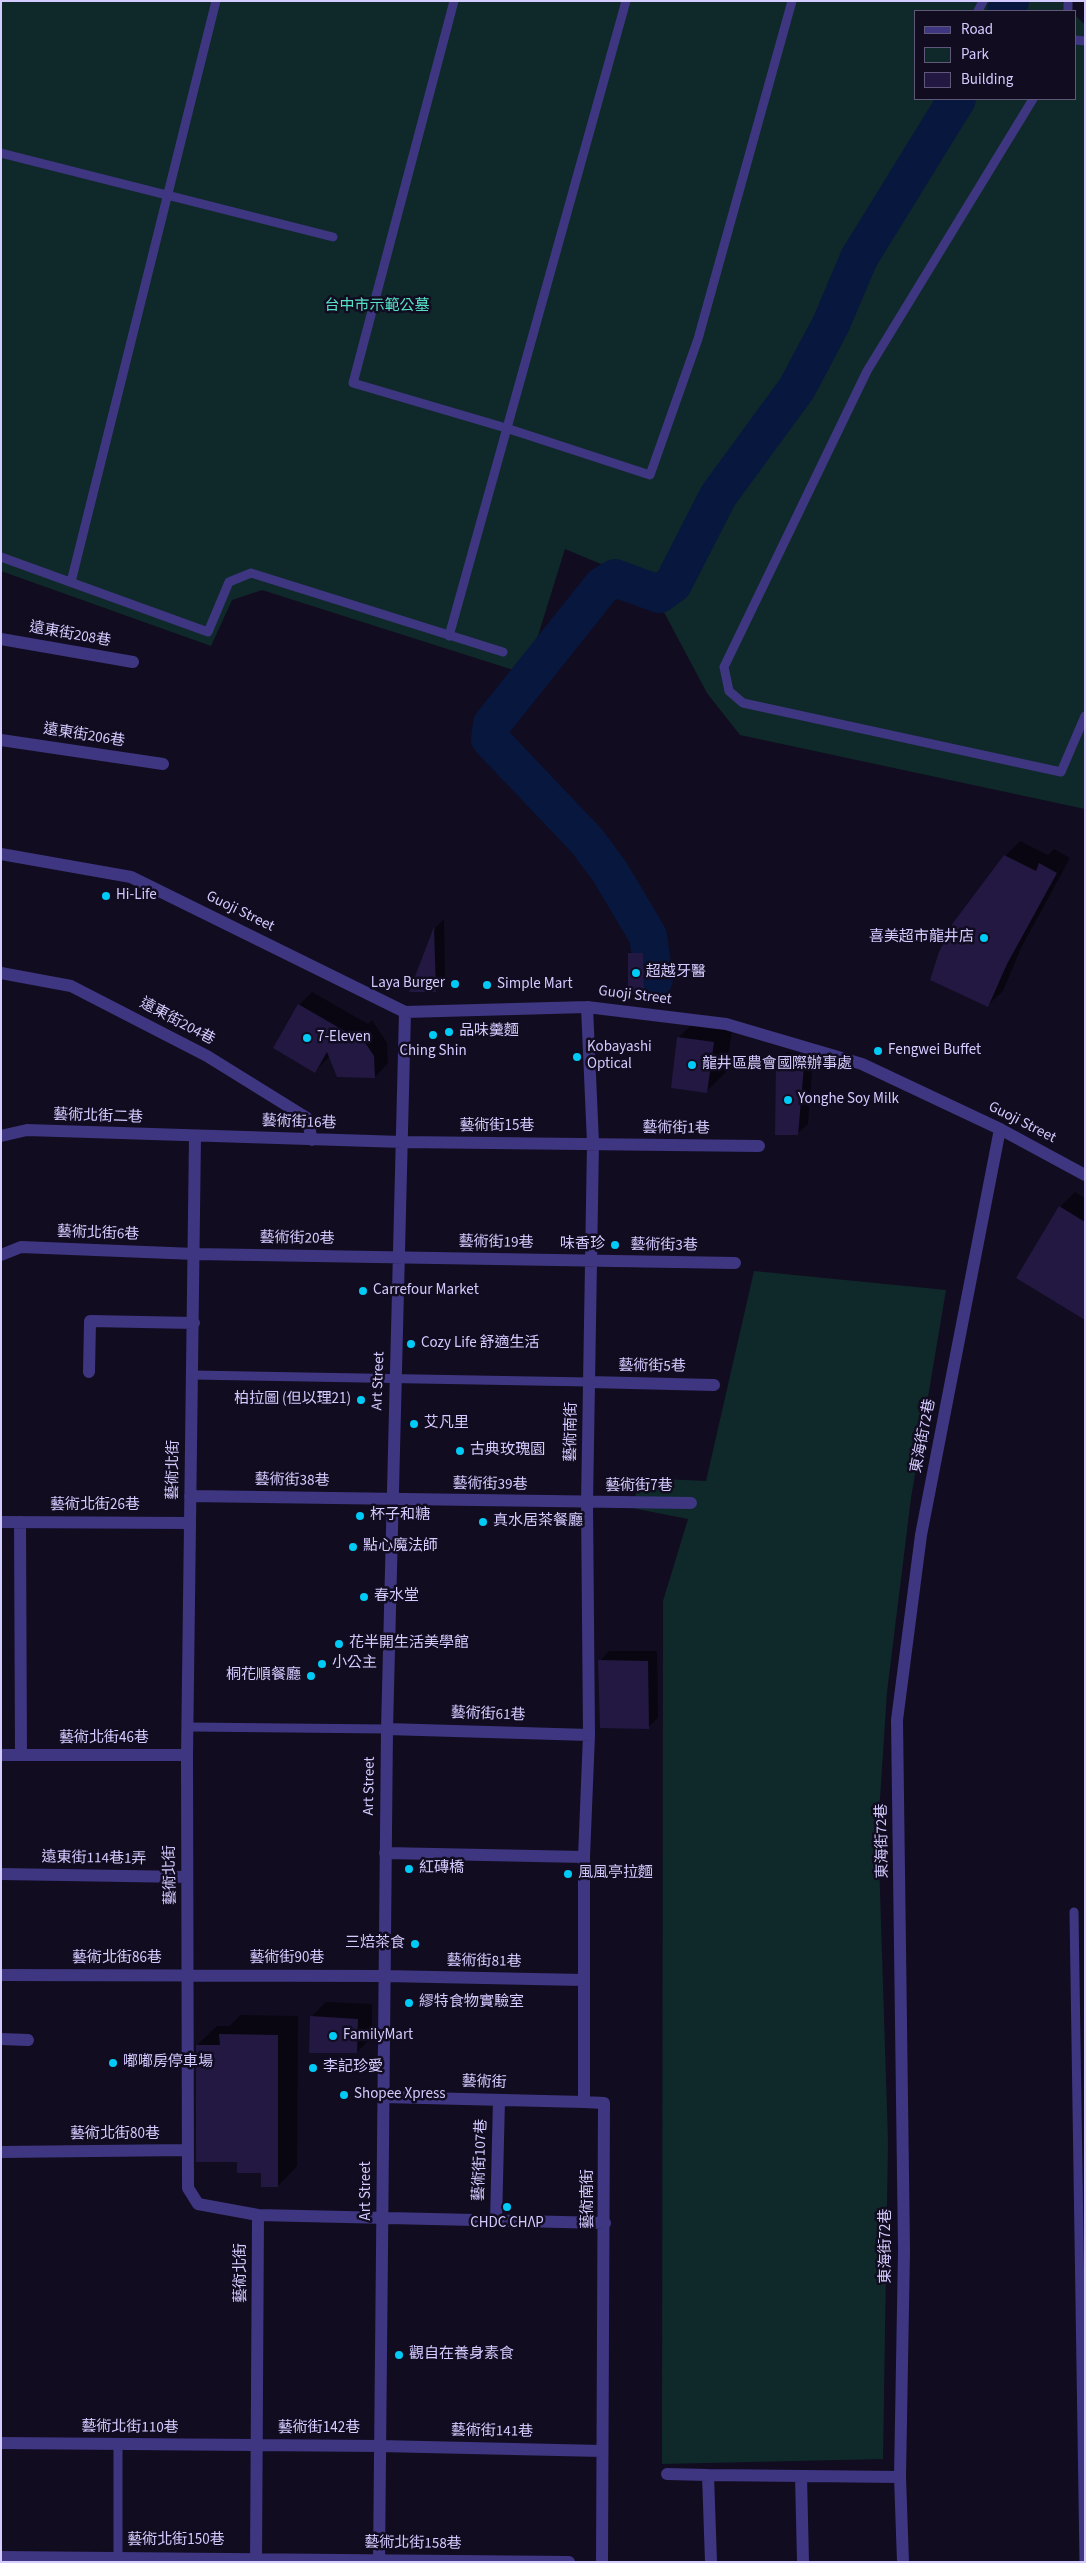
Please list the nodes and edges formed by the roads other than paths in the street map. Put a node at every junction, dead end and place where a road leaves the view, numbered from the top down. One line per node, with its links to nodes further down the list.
1 (216, 1): 7 (lane)
2 (454, 1): 9 (lane)
3 (626, 1): 9 (lane)
4 (792, 1): 9 (lane)
5 (1032, 100): 16 (lane)
6 (1, 154): 7 (lane)
7 (167, 195): 8 (lane); 11 (lane)
8 (333, 237)
9 (506, 428): 12 (lane)
10 (1, 557): 11 (lane)
11 (71, 582): 12 (lane)
12 (449, 636): 14 (lane)
13 (1, 640): 15 (street, 遠東街208巷)
14 (503, 652)
15 (133, 662)
16 (1085, 716)
17 (1, 740): 18 (street, 遠東街206巷)
18 (162, 764)
19 (1, 854): 22 (street, Guoji Street)
20 (1, 973): 26 (street, 遠東街204巷)
21 (587, 1007): 22 (street, Guoji Street); 23 (street, Guoji Street); 28 (street, 藝術南街)
22 (405, 1012): 27 (street, Art Street)
23 (1000, 1129): 30 (street, Guoji Street); 83 (street, 東海街72巷)
24 (1, 1136): 25 (street, 藝術北街二巷)
25 (195, 1136): 26 (street, 藝術街16巷); 31 (street, 藝術北街)
26 (312, 1140): 27 (street, 藝術街16巷)
27 (402, 1142): 28 (street, 藝術街15巷); 33 (street, Art Street)
28 (593, 1144): 29 (street, 藝術街1巷); 34 (street, 藝術南街)
29 (759, 1146)
30 (1085, 1175)
31 (195, 1254): 32 (street, 藝術北街6巷); 33 (street, 藝術街20巷); 36 (street, 藝術北街)
32 (1, 1255)
33 (399, 1258): 34 (street, 藝術街19巷); 39 (street, Art Street)
34 (592, 1261): 35 (street, 藝術街3巷); 40 (street, 藝術南街)
35 (735, 1263)
36 (194, 1323): 37 (street); 38 (street, 藝術北街)
37 (89, 1372)
38 (193, 1374): 39 (lane); 42 (street, 藝術北街)
39 (396, 1378): 40 (lane); 43 (street, Art Street)
40 (589, 1382): 41 (street, 藝術街5巷); 44 (street, 藝術南街)
41 (714, 1384)
42 (190, 1496): 43 (street, 藝術街38巷); 48 (street, 藝術北街)
43 (392, 1498): 44 (street, 藝術街39巷); 50 (street, Art Street)
44 (587, 1503): 45 (street, 藝術街7巷); 51 (street, 藝術南街)
45 (691, 1503)
46 (1, 1522): 47 (street, 藝術北街26巷)
47 (20, 1522): 48 (street, 藝術北街26巷); 53 (street)
48 (189, 1523): 49 (street, 藝術北街)
49 (189, 1727): 50 (lane); 54 (street, 藝術北街)
50 (387, 1728): 51 (street, 藝術街61巷); 55 (street, Art Street)
51 (589, 1735): 56 (street, 藝術南街)
52 (1, 1755): 53 (street, 藝術北街46巷)
53 (21, 1755): 54 (street, 藝術北街46巷)
54 (187, 1755): 58 (street, 藝術北街)
55 (386, 1853): 56 (street); 62 (street, Art Street)
56 (584, 1857): 63 (street, 藝術南街)
57 (1, 1874): 58 (street, 遠東街114巷1弄)
58 (187, 1877): 61 (street, 藝術北街)
59 (1074, 1912): 89 (lane)
60 (1, 1975): 61 (street, 藝術北街86巷)
61 (189, 1975): 62 (street, 藝術街90巷); 69 (street, 藝術北街)
62 (384, 1976): 63 (street, 藝術街81巷); 66 (street, Art Street)
63 (583, 1980): 68 (street, 藝術南街)
64 (1, 2039): 65 (street)
65 (28, 2040)
66 (384, 2096): 67 (street, 藝術街); 72 (street, Art Street)
67 (499, 2100): 68 (street, 藝術街); 73 (street, 藝術街107巷)
68 (584, 2102): 74 (street, 藝術南街)
69 (188, 2150): 70 (street, 藝術北街80巷); 71 (street, 藝術北街)
70 (1, 2152)
71 (258, 2215): 72 (street, 藝術街107巷); 77 (street, 藝術北街)
72 (383, 2219): 73 (street, 藝術街107巷); 78 (street, Art Street)
73 (496, 2221): 74 (street, 藝術街107巷)
74 (605, 2223): 79 (street, 藝術南街)
75 (1, 2443): 76 (street, 藝術北街110巷)
76 (118, 2444): 77 (street, 藝術北街110巷); 85 (lane)
77 (258, 2445): 78 (street, 藝術街142巷); 87 (street, 藝術北街)
78 (380, 2446): 79 (street, 藝術街141巷); 88 (street, Art Street)
79 (602, 2451): 91 (street, 藝術南街)
80 (667, 2474): 81 (street)
81 (708, 2475): 82 (street); 92 (street)
82 (800, 2476): 83 (street); 93 (street)
83 (900, 2477): 94 (street, 東海街72巷)
84 (1, 2557): 85 (street, 藝術北街150巷)
85 (118, 2557): 86 (street, 藝術北街150巷)
86 (190, 2560): 87 (street, 藝術北街150巷)
87 (256, 2560): 88 (street, 藝術北街158巷)
88 (379, 2561): 90 (street, 藝術北街158巷)
89 (1084, 2561)
90 (569, 2562)
91 (602, 2562)
92 (711, 2562)
93 (803, 2562)
94 (903, 2562)

